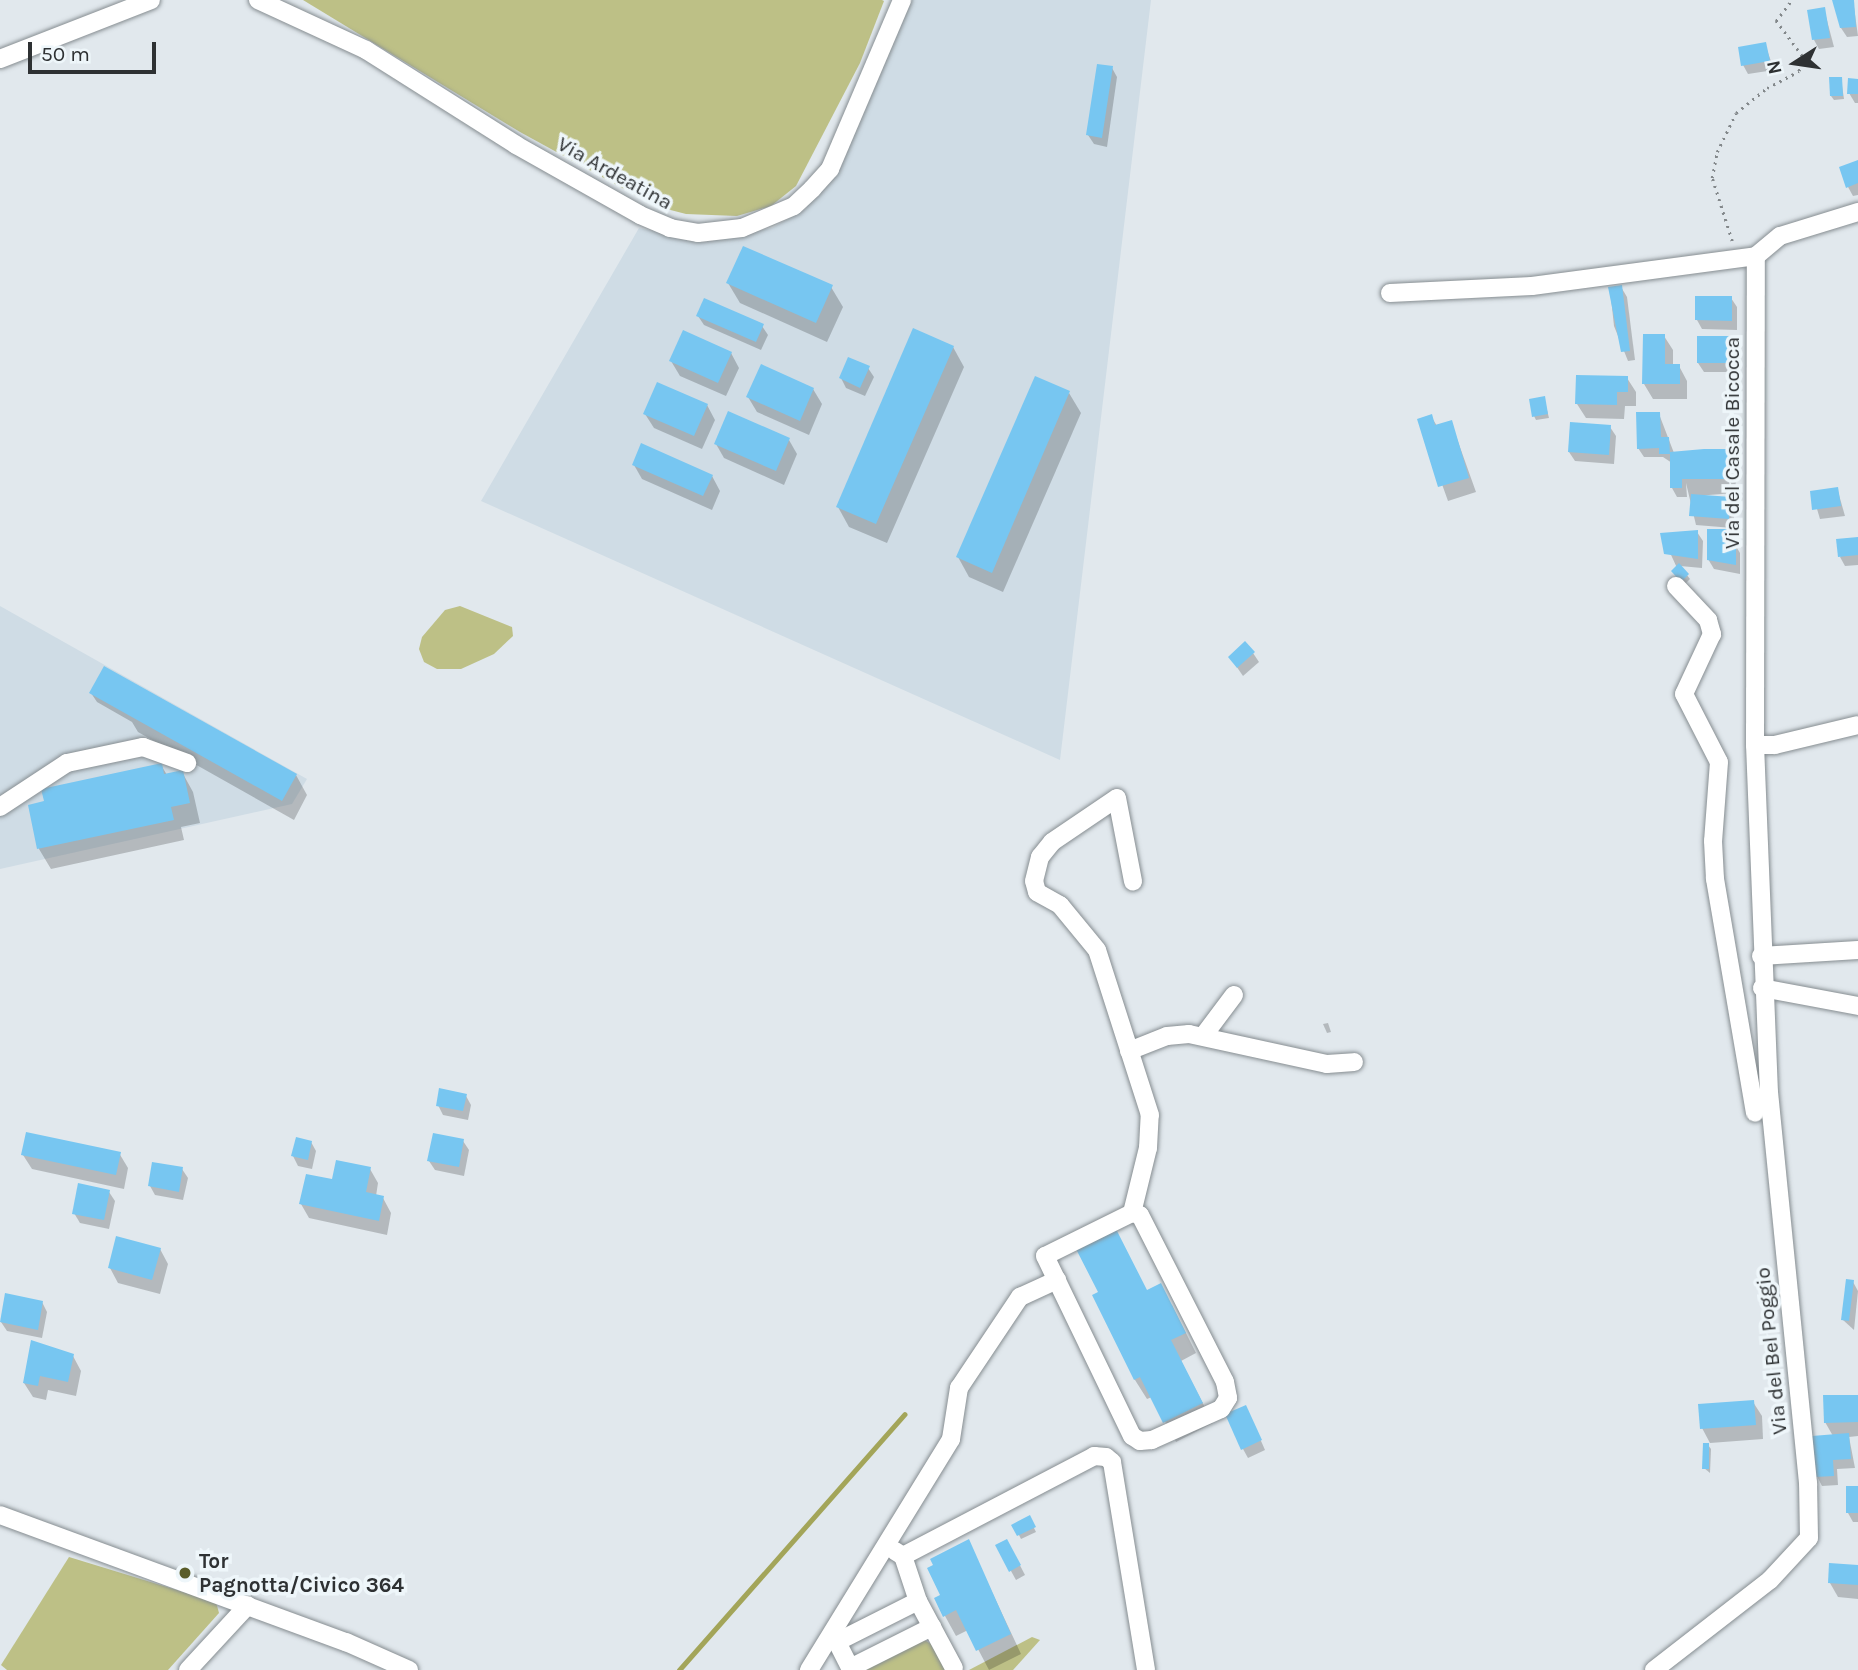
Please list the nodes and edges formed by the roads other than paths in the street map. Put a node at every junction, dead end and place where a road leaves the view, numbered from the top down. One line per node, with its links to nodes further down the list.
1 (151, 0): 4 (street)
2 (258, 0): 3 (street, Via Ardeatina)
3 (902, 0)
4 (0, 58)
5 (1858, 212): 6 (street)
6 (1756, 256): 7 (street); 10 (street, Via del Casale Bicocca)
7 (1390, 293)
8 (1676, 586): 22 (street)
9 (1858, 725): 10 (street)
10 (1755, 745): 15 (street, Via del Bel Poggio)
11 (187, 763): 12 (street)
12 (0, 807)
13 (1133, 881): 20 (street)
14 (1858, 950): 15 (street)
15 (1761, 956): 16 (street, Via del Bel Poggio)
16 (1762, 988): 18 (street); 38 (street, Via del Bel Poggio)
17 (1234, 995): 19 (street)
18 (1858, 1006)
19 (1204, 1035): 20 (street); 21 (street)
20 (1129, 1051): 23 (street)
21 (1354, 1062)
22 (1755, 1113)
23 (1132, 1213): 24 (street); 24 (street)
24 (1057, 1280): 26 (street)
25 (0, 1515): 29 (street)
26 (886, 1545): 27 (street); 35 (street)
27 (903, 1556): 28 (street); 37 (street)
28 (918, 1601): 30 (street); 31 (street)
29 (248, 1605): 33 (street); 34 (street)
30 (932, 1626): 31 (street); 32 (street)
31 (843, 1655): 36 (street)
32 (954, 1668)
33 (188, 1670)
34 (409, 1670)
35 (809, 1670)
36 (818, 1670)
37 (1146, 1670)
38 (1654, 1670)

